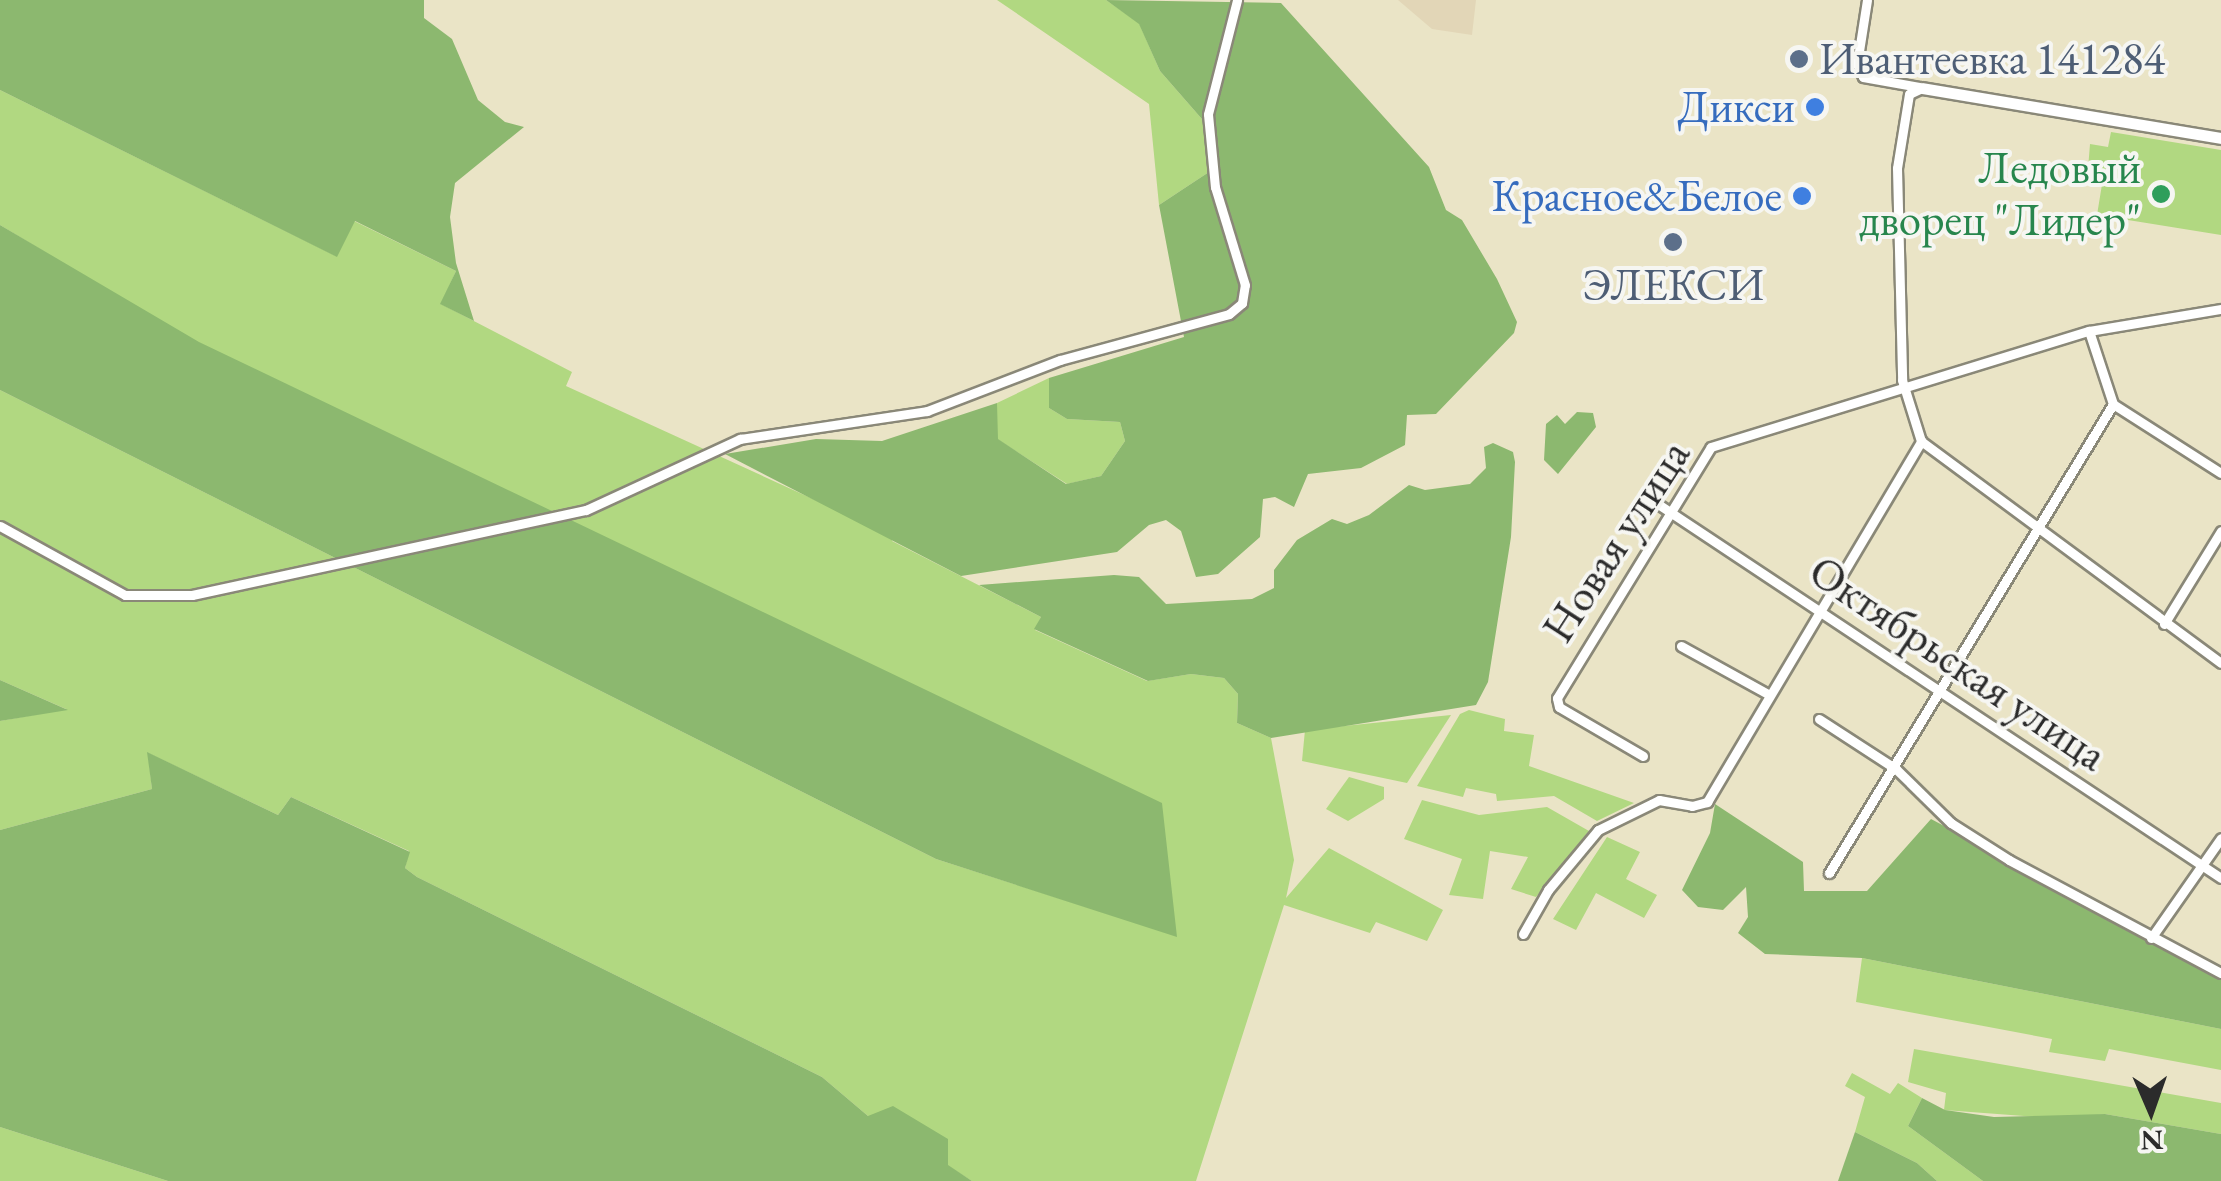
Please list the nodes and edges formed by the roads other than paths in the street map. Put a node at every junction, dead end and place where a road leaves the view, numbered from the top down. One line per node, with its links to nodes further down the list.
1 (1237, 0): 12 (street)
2 (1867, 0): 3 (street)
3 (1922, 88): 4 (street); 7 (street)
4 (2221, 138)
5 (2221, 308): 6 (street, Новая улица)
6 (2090, 331): 7 (street, Новая улица); 8 (street)
7 (1903, 386): 9 (street); 11 (street, Новая улица)
8 (2113, 404): 10 (street); 13 (street)
9 (1921, 441): 13 (street); 15 (street)
10 (2221, 473)
11 (1662, 507): 15 (street, Октябрьская улица); 22 (street, Новая улица)
12 (0, 526)
13 (2036, 528): 16 (street); 19 (street)
14 (2221, 531): 16 (street)
15 (1818, 607): 19 (street, Октябрьская улица); 20 (street)
16 (2164, 624): 18 (street)
17 (1682, 646): 20 (street)
18 (2221, 663)
19 (1940, 690): 23 (street); 25 (street, Октябрьская улица)
20 (1768, 694): 28 (street)
21 (1819, 719): 23 (street)
22 (1643, 756)
23 (1896, 769): 26 (street); 29 (street)
24 (2221, 838): 25 (street)
25 (2204, 866): 27 (street, Октябрьская улица); 29 (street)
26 (1829, 873)
27 (2221, 878)
28 (1523, 934)
29 (2151, 938): 30 (street)
30 (2221, 973)

